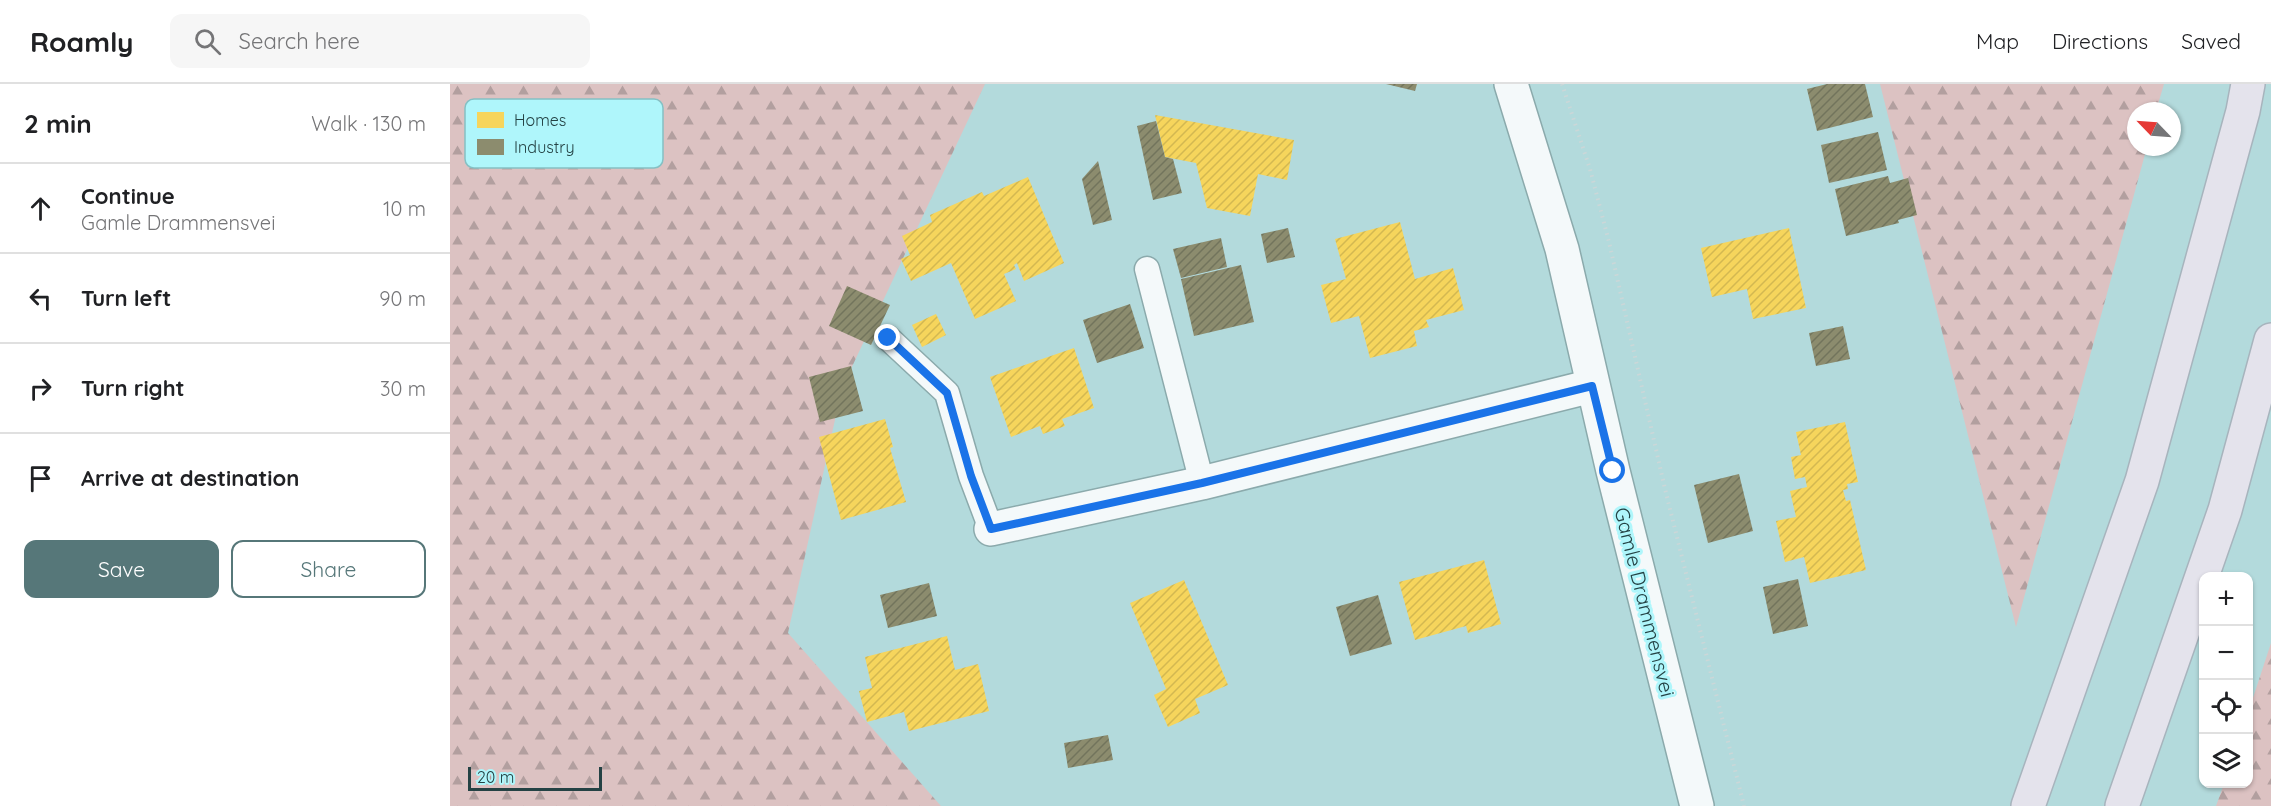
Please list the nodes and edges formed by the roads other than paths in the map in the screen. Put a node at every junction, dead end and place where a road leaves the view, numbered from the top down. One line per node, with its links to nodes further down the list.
1 (1511, 84): 6 (main road, Gamle Drammensvei)
2 (2248, 84): 10 (highway)
3 (1147, 269): 7 (lane)
4 (888, 338): 8 (lane)
5 (2271, 340): 11 (highway)
6 (1592, 386): 7 (main road); 9 (main road, Gamle Drammensvei)
7 (1202, 483): 8 (main road)
8 (991, 529)
9 (1697, 806)
10 (2028, 806)
11 (2122, 806)

